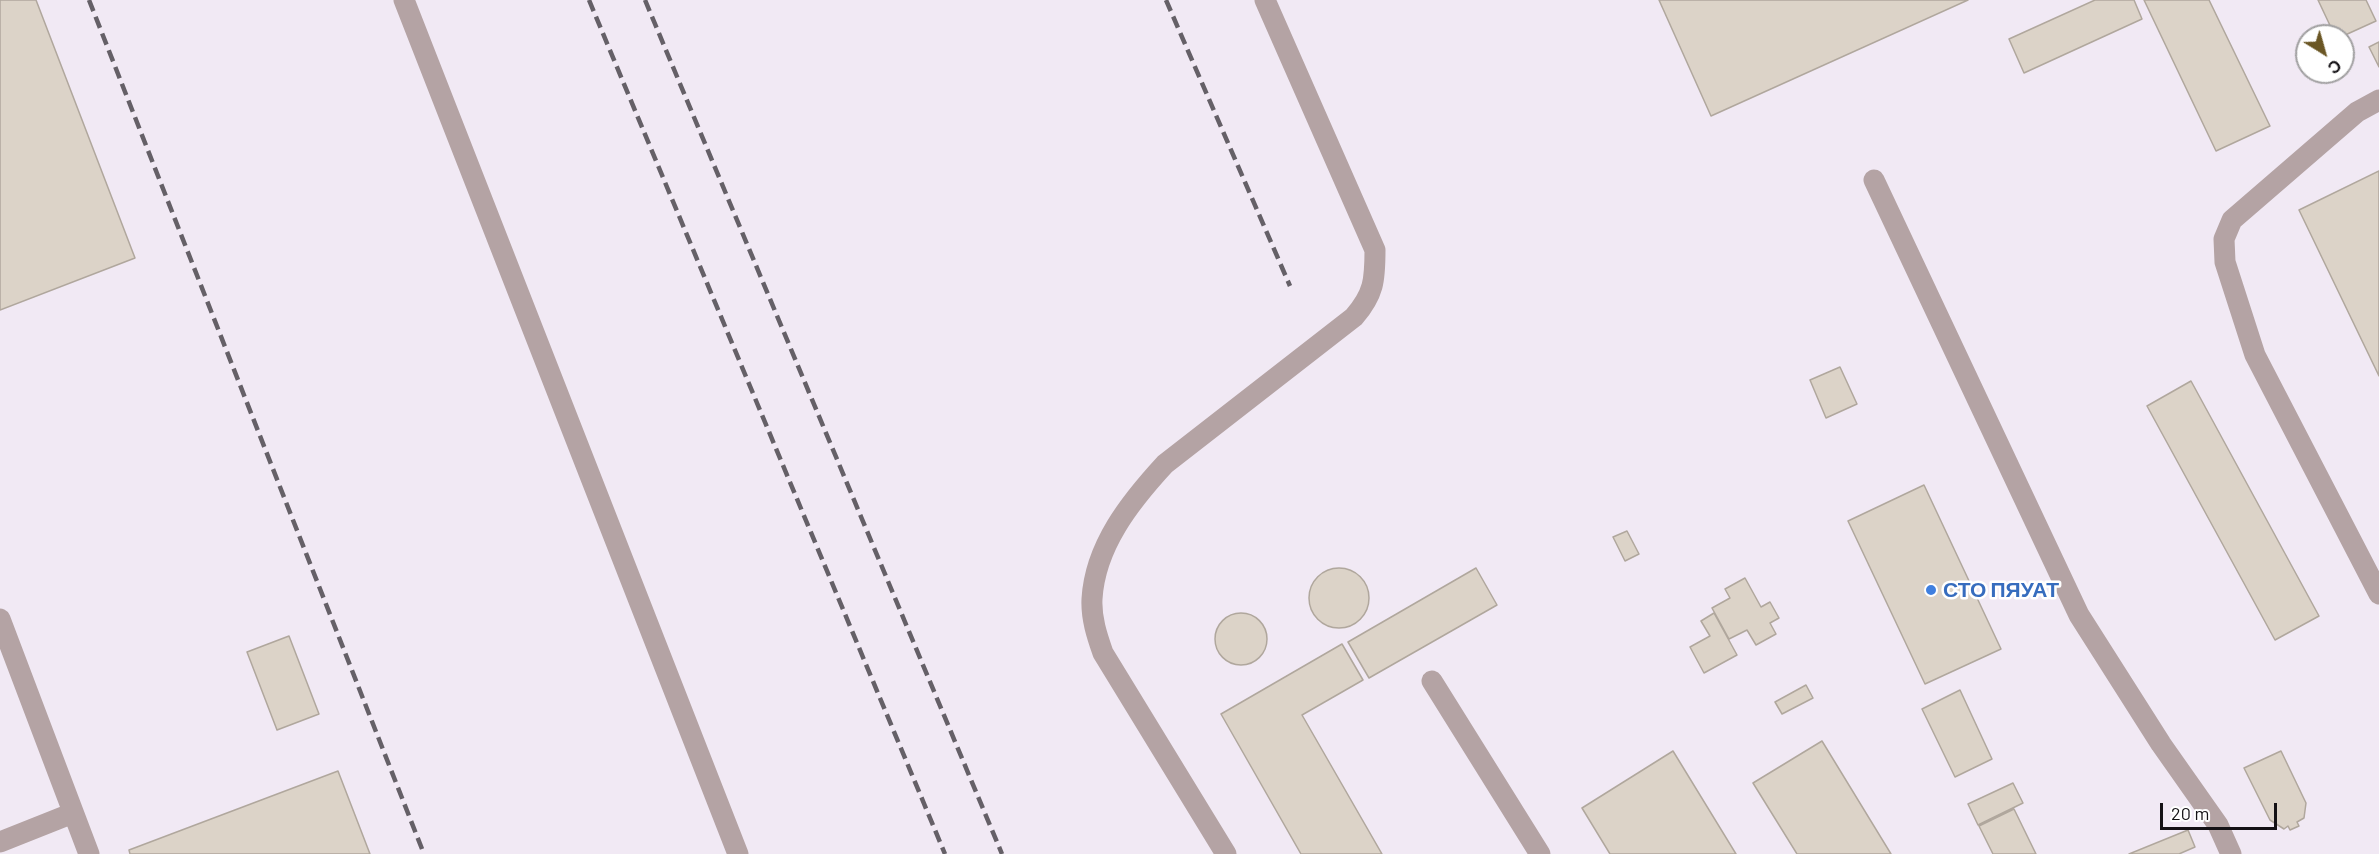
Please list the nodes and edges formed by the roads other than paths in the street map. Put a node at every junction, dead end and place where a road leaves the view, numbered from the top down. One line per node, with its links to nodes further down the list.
1 (404, 0): 11 (lane)
2 (1265, 0): 12 (lane)
3 (2379, 100): 5 (lane)
4 (1874, 180): 14 (lane)
5 (2379, 594)
6 (0, 619): 8 (lane)
7 (1432, 681): 13 (lane)
8 (73, 813): 9 (lane); 10 (lane)
9 (0, 842)
10 (89, 854)
11 (738, 854)
12 (1226, 854)
13 (1540, 854)
14 (2231, 854)

